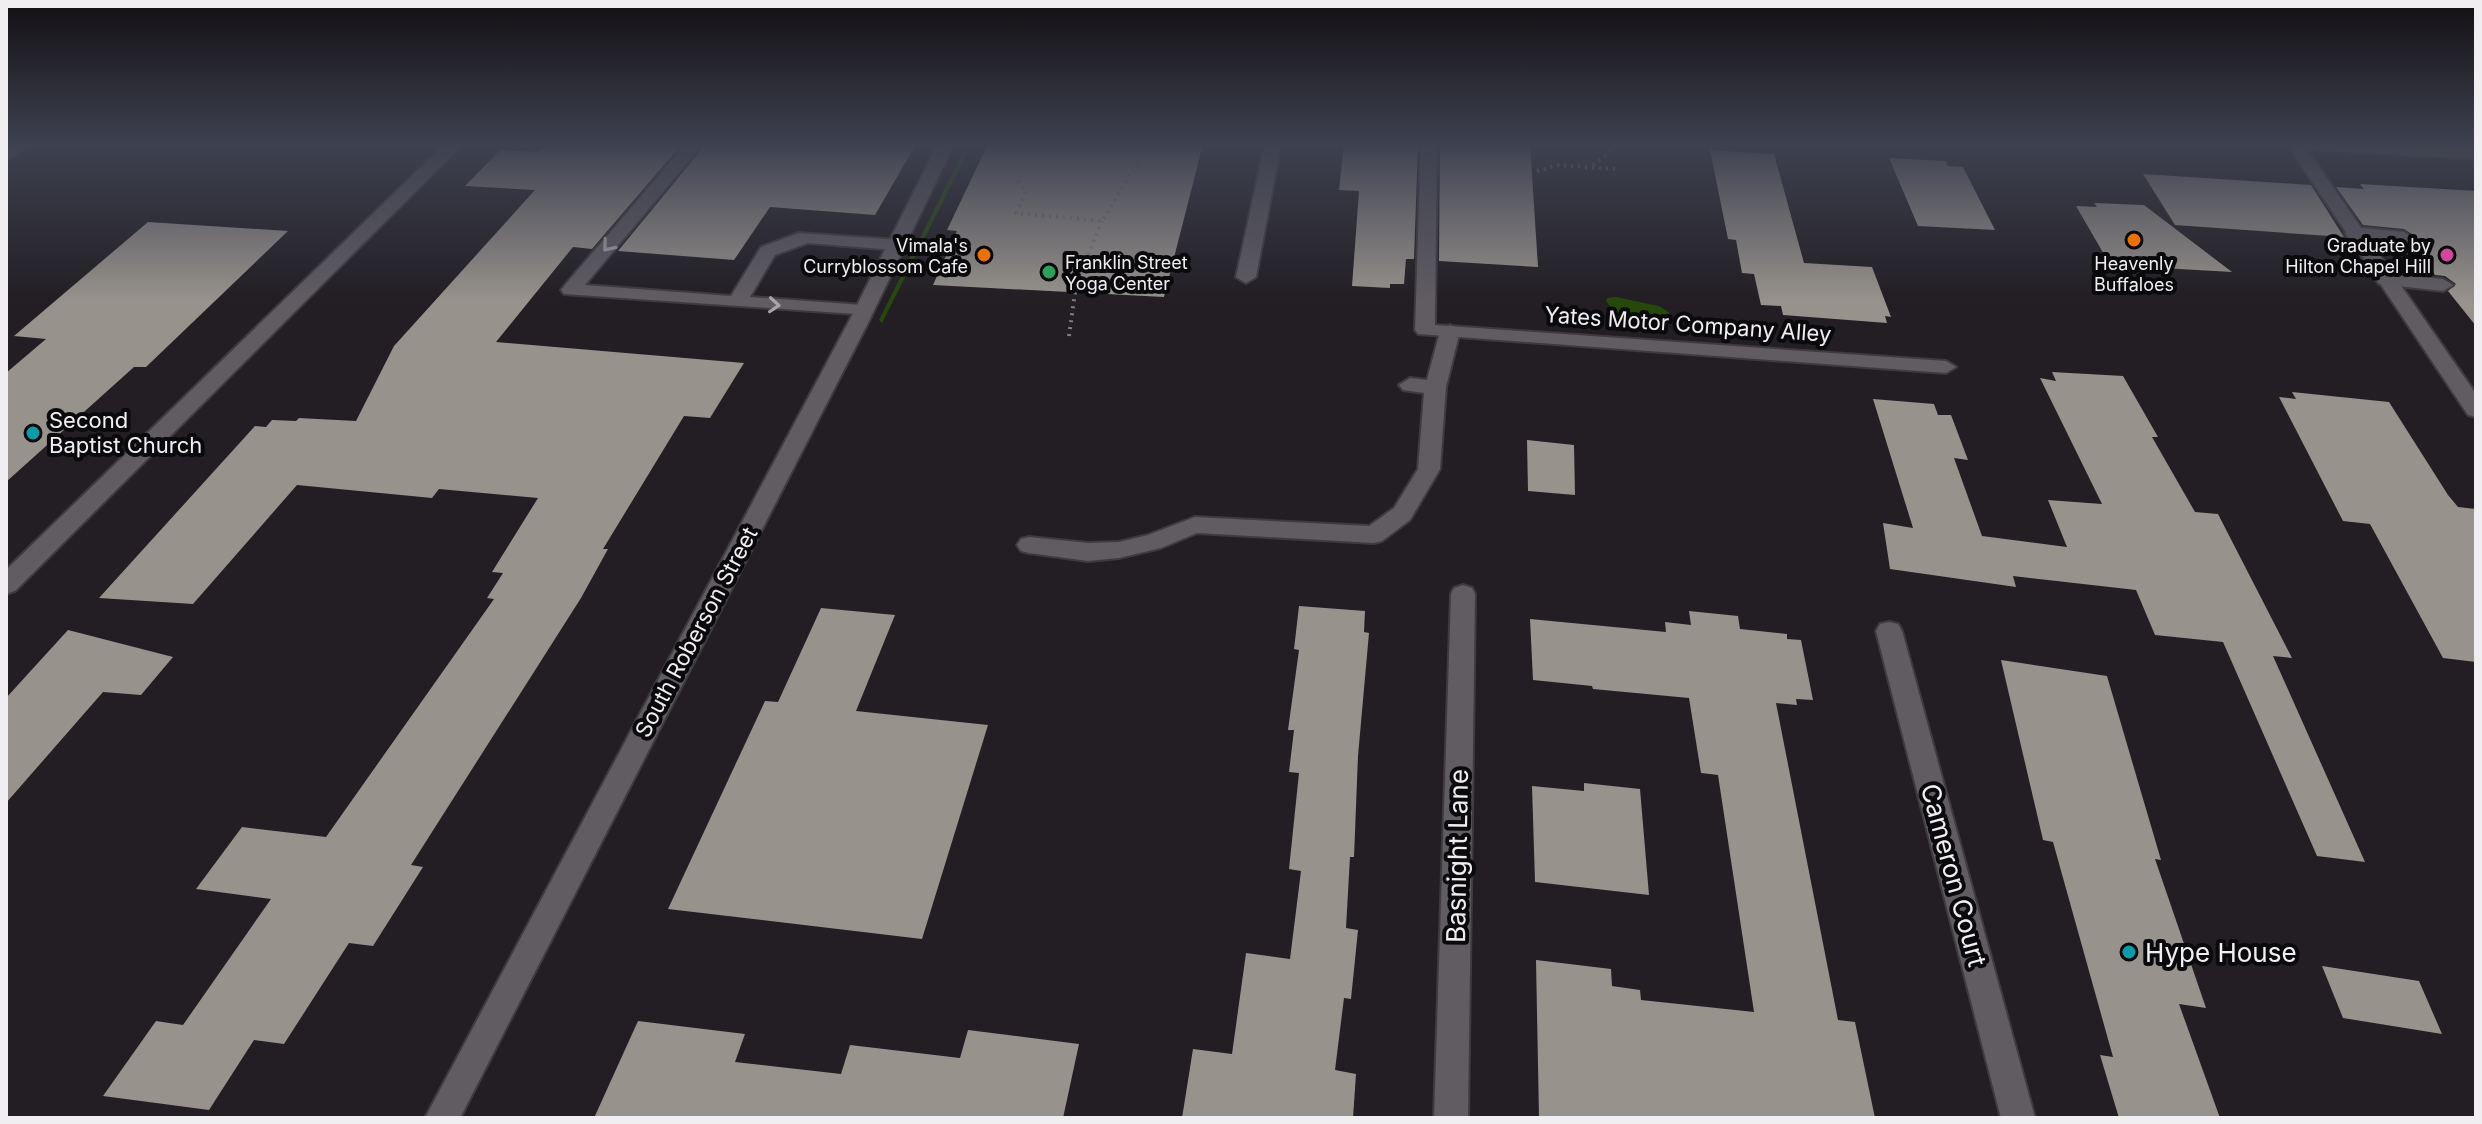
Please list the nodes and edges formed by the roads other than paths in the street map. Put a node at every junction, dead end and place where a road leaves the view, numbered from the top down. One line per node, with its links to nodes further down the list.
1 (402, 196): 21 (street)
2 (650, 196): 13 (street, one-way to 13)
3 (919, 196): 9 (street, South Roberson Street)
4 (1262, 196): 11 (street)
5 (1428, 196): 15 (street, Yates Motor Company Alley)
6 (2330, 196): 7 (street)
7 (2354, 233): 8 (street); 10 (street)
8 (2404, 238)
9 (894, 244): 13 (street); 14 (street, South Roberson Street)
10 (2381, 274): 12 (street); 19 (street)
11 (1246, 277)
12 (2438, 278)
13 (737, 302): 14 (street, one-way to 14)
14 (863, 311): 24 (street, South Roberson Street)
15 (1450, 331): 16 (street, Yates Motor Company Alley); 18 (street)
16 (1946, 367)
17 (1410, 385): 18 (street)
18 (1435, 387): 20 (street)
19 (2476, 410)
20 (1029, 545)
21 (6, 585)
22 (1463, 594): 25 (street, Basnight Lane)
23 (1889, 631): 26 (street, Cameron Court)
24 (442, 1118)
25 (1451, 1118)
26 (2018, 1118)

